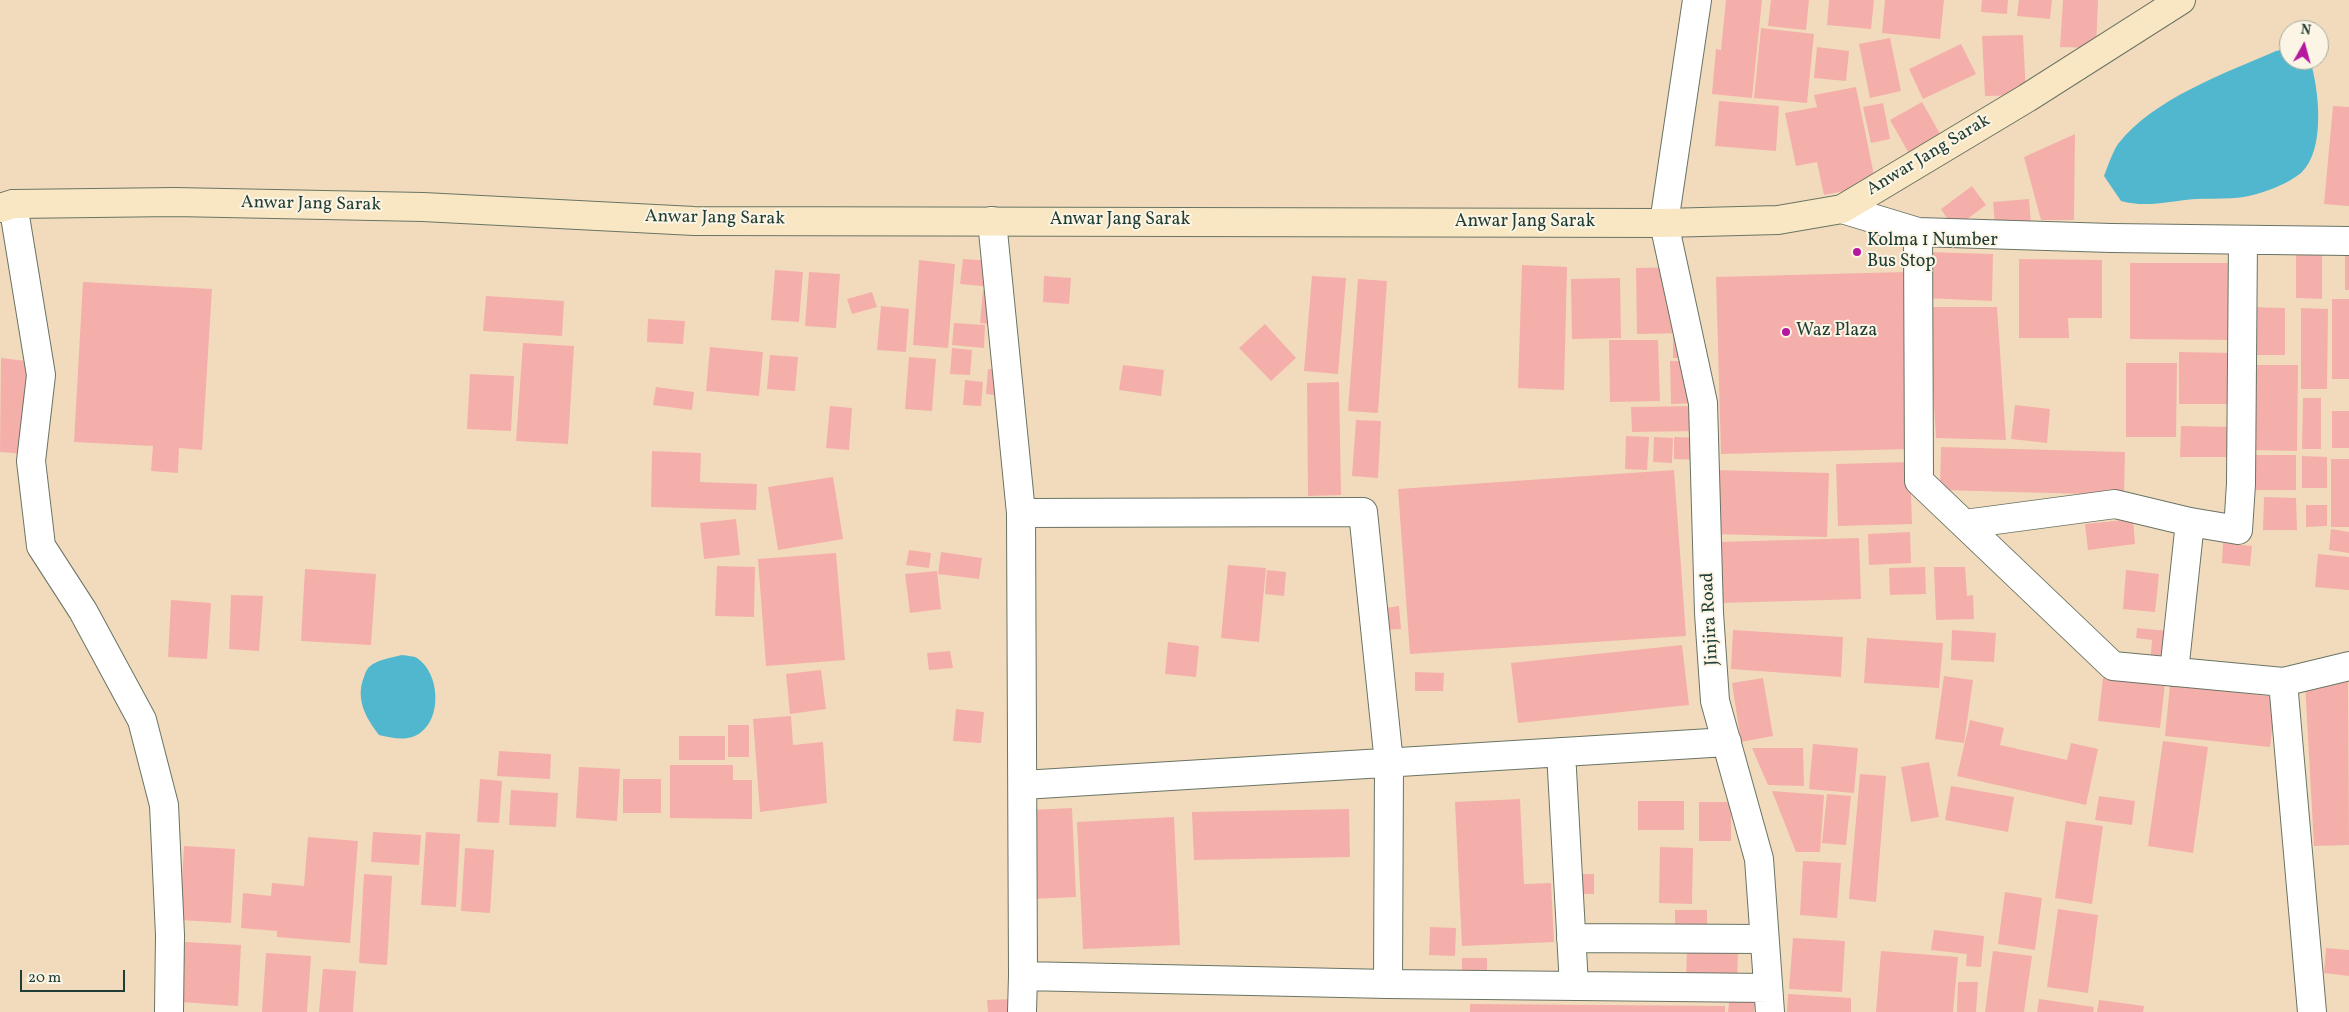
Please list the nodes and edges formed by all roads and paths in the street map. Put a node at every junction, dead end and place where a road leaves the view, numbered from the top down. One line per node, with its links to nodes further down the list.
1 (1697, 0): 6 (street)
2 (2181, 0): 4 (main road, Anwar Jang Sarak)
3 (6, 206): 5 (main road, Anwar Jang Sarak); 26 (street)
4 (1842, 210): 6 (main road, Anwar Jang Sarak); 7 (street)
5 (992, 221): 6 (main road, Anwar Jang Sarak); 10 (street)
6 (1664, 223): 16 (street, Jinjira Road)
7 (1918, 232): 8 (street); 12 (street)
8 (2244, 240): 9 (street); 11 (street)
9 (2349, 241)
10 (1021, 513): 18 (street); 19 (street)
11 (2190, 522): 12 (street); 14 (street)
12 (1965, 524): 14 (street)
13 (2349, 666): 15 (street)
14 (2174, 672): 15 (street)
15 (2283, 682): 28 (street)
16 (1726, 742): 17 (street); 21 (street, Jinjira Road)
17 (1561, 752): 18 (street); 20 (street)
18 (1389, 762): 19 (street); 23 (street)
19 (1023, 785): 22 (street)
20 (1571, 938): 21 (street); 24 (street)
21 (1764, 939): 25 (street, Jinjira Road)
22 (1023, 976): 23 (street); 27 (street)
23 (1388, 984): 24 (street)
24 (1574, 986): 25 (street)
25 (1769, 1000)
26 (170, 1012)
27 (1022, 1012)
28 (2312, 1012)

